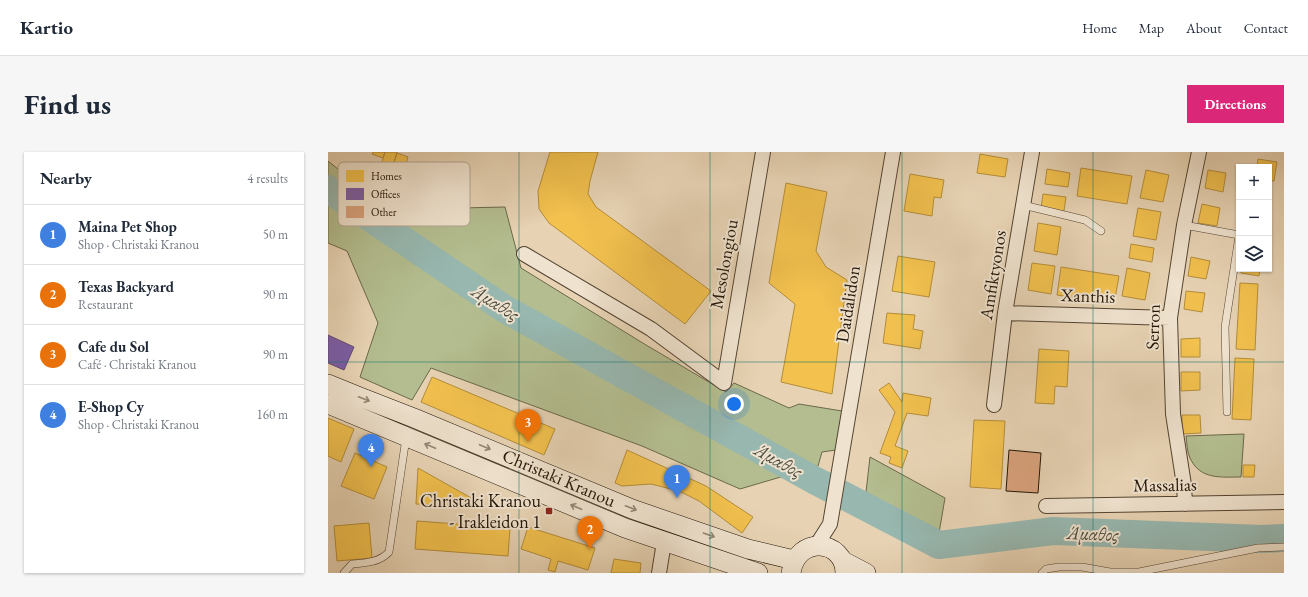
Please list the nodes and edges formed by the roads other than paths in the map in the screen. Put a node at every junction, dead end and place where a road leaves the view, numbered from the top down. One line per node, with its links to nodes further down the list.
1 (762, 152): 10 (street, Mesolongiou)
2 (893, 152): 21 (street, Daidalidon)
3 (1032, 152): 5 (street, Amfiktyonos)
4 (1199, 152): 6 (street, Serron)
5 (1023, 205): 7 (lane); 11 (street, Amfiktyonos)
6 (1184, 225): 8 (lane); 12 (street, Serron)
7 (1101, 231)
8 (1236, 234)
9 (1239, 236): 16 (lane)
10 (524, 254)
11 (1005, 313): 12 (street, Xanthis); 15 (street, Amfiktyonos)
12 (1170, 318): 19 (street, Serron)
13 (328, 384): 26 (main road, Christaki Kranou, one-way to 26)
14 (328, 404): 17 (main road, Christaki Kranou)
15 (994, 405)
16 (1227, 412)
17 (406, 436): 22 (main road, Christaki Kranou, one-way to 17); 27 (lane)
18 (1284, 502): 19 (street, Massalias)
19 (1185, 504): 20 (street, Massalias)
20 (1046, 506)
21 (830, 524): 23 (street); 25 (street)
22 (664, 542): 28 (street); 29 (main road, Christaki Kranou)
23 (816, 546): 25 (main road); 26 (main road)
24 (1284, 547): 31 (lane)
25 (842, 563): 30 (main road)
26 (793, 566)
27 (344, 573)
28 (658, 573)
29 (758, 573)
30 (866, 573)
31 (1042, 573)

